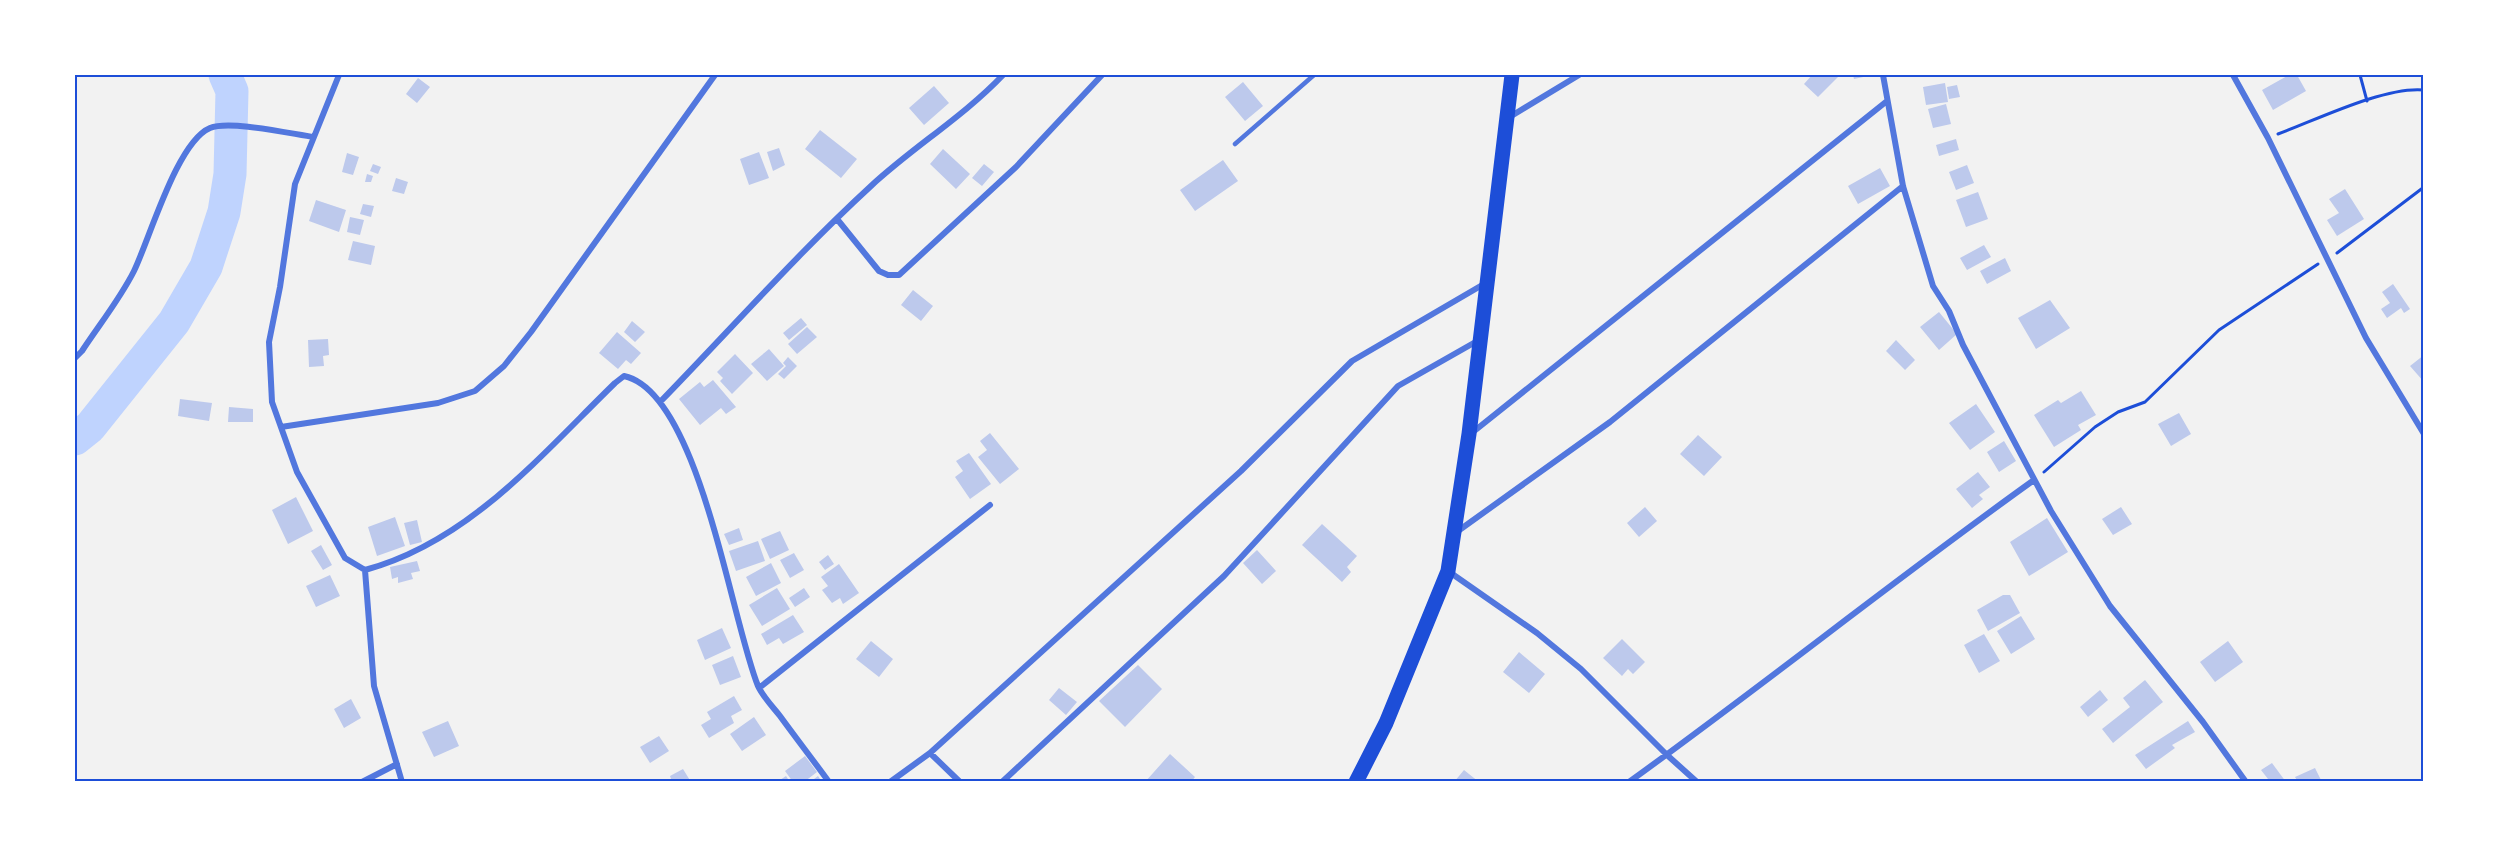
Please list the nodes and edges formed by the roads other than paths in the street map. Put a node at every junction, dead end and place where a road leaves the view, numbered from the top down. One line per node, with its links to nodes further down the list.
1 (339, 75): 12 (street)
2 (716, 75): 20 (street)
3 (1002, 75): 15 (street)
4 (1102, 75): 15 (street)
5 (1314, 75): 13 (lane)
6 (1512, 75): 11 (highway)
7 (1579, 75): 11 (street)
8 (1883, 75): 10 (street)
9 (2233, 75): 22 (street)
10 (1887, 101): 14 (street); 21 (street)
11 (1506, 119): 16 (highway)
12 (314, 137): 18 (street); 20 (street)
13 (1235, 144)
14 (1903, 186): 23 (street); 25 (street)
15 (837, 219): 19 (street)
16 (1487, 282): 17 (highway); 29 (street)
17 (1480, 339): 21 (highway); 37 (street)
18 (75, 358)
19 (661, 401): 26 (street); 28 (street)
20 (281, 427): 26 (street)
21 (1469, 434): 25 (highway)
22 (2424, 434)
23 (2034, 480): 30 (street); 41 (street)
24 (990, 505): 28 (street)
25 (1454, 534): 27 (highway)
26 (365, 570): 31 (street)
27 (1448, 571): 30 (street); 38 (highway)
28 (759, 688): 34 (street)
29 (930, 753): 35 (street); 36 (street)
30 (1667, 755): 39 (street); 40 (street)
31 (397, 764): 32 (street); 33 (street)
32 (362, 782)
33 (402, 782)
34 (829, 782)
35 (890, 782)
36 (960, 782)
37 (1002, 782)
38 (1356, 782)
39 (1629, 782)
40 (1697, 782)
41 (2246, 782)

